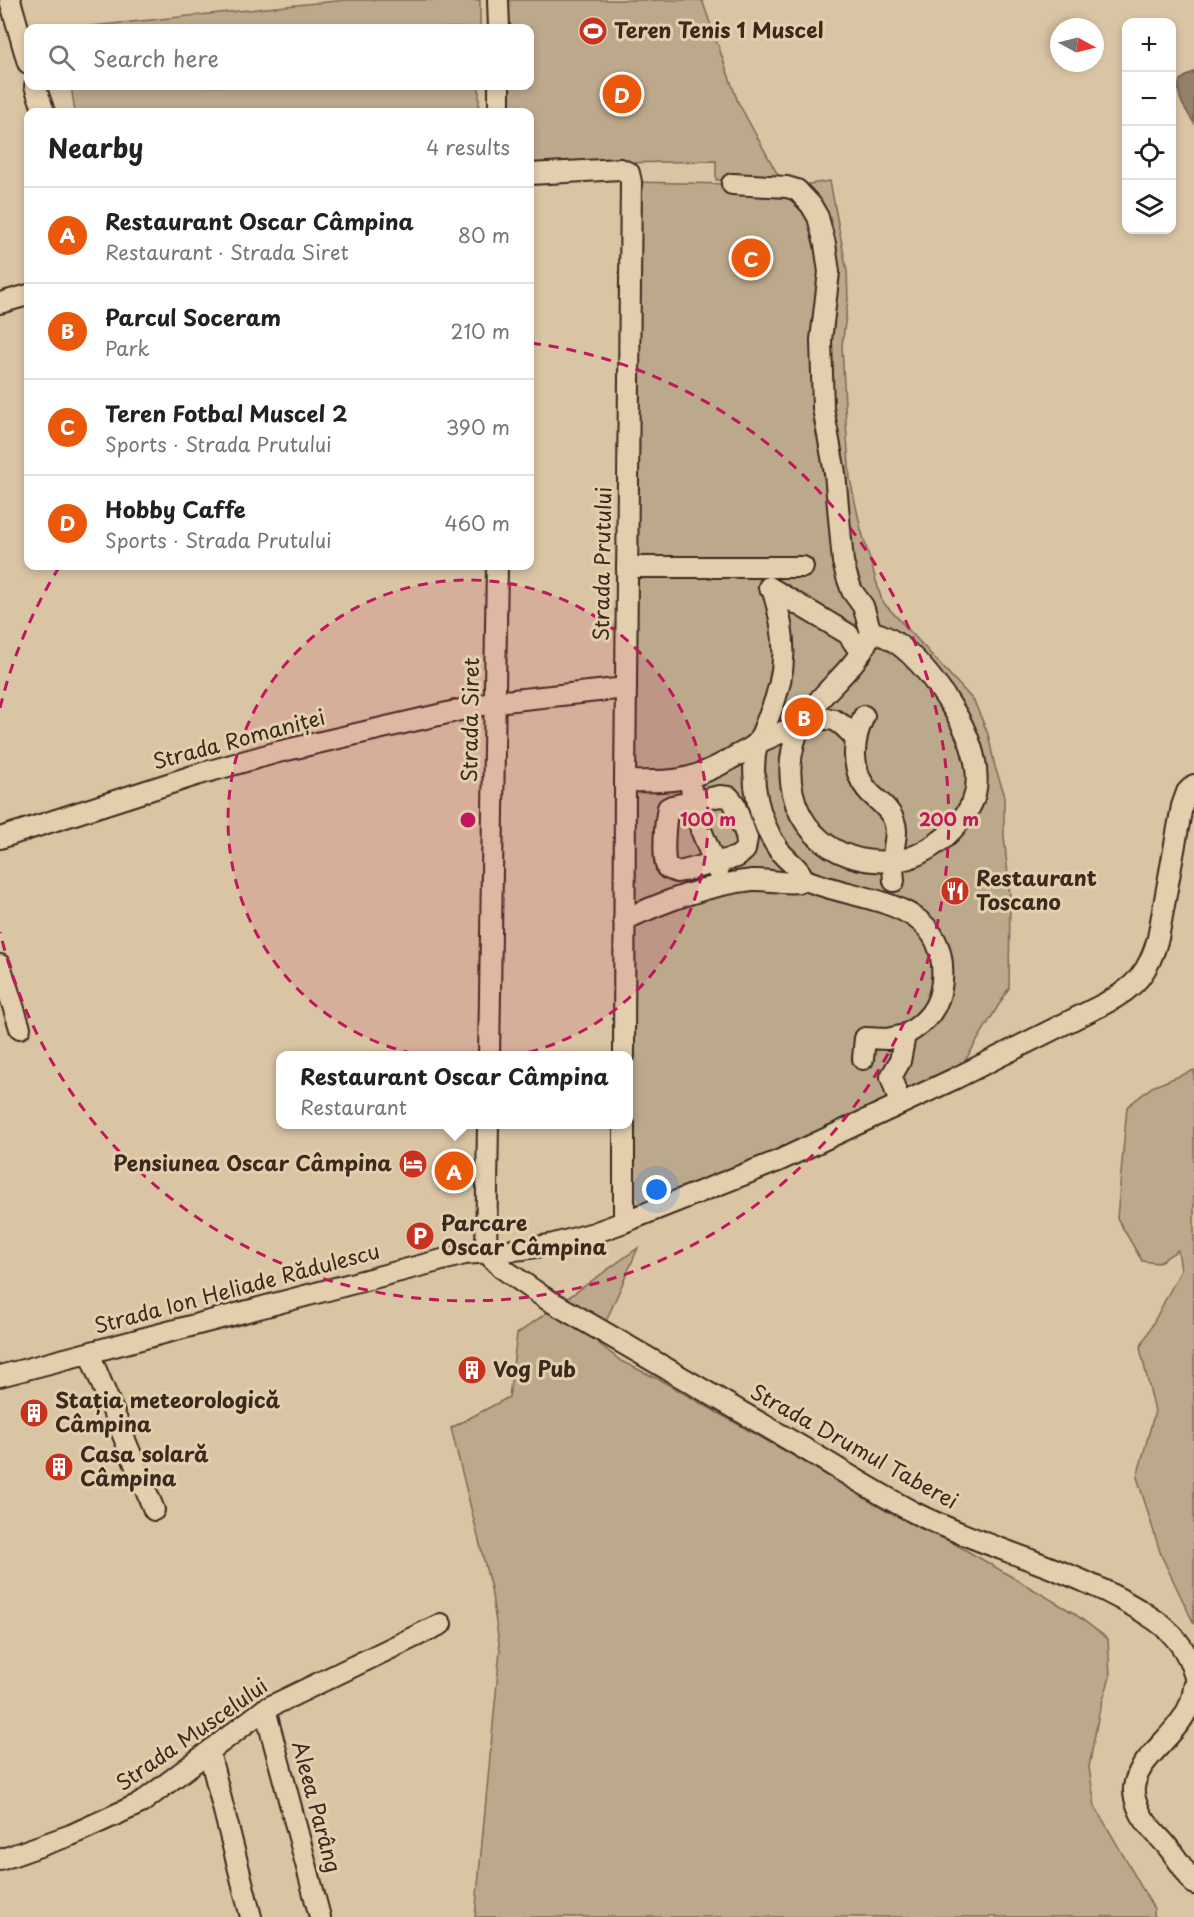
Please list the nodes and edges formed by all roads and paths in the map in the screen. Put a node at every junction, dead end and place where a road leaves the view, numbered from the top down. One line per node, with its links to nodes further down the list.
1 (9, 0): 4 (street)
2 (498, 0): 3 (street)
3 (499, 24)
4 (24, 50)
5 (36, 90): 7 (street)
6 (499, 90): 8 (street)
7 (43, 108)
8 (499, 108)
9 (534, 174): 13 (street, Strada Prutului)
10 (732, 184): 18 (street)
11 (24, 296): 12 (street)
12 (0, 303)
13 (627, 567): 14 (street); 20 (street, Strada Prutului)
14 (764, 567): 15 (street); 17 (street)
15 (803, 567)
16 (497, 570): 21 (street, Strada Siret)
17 (773, 591): 19 (street); 25 (street)
18 (871, 632): 19 (street); 33 (street)
19 (861, 653): 23 (street)
20 (626, 688): 21 (street, Strada Romaniței); 27 (street, Strada Prutului)
21 (495, 702): 30 (street, Strada Romaniței); 41 (street, Strada Siret)
22 (864, 716): 24 (street)
23 (801, 725): 24 (street); 25 (street); 33 (street)
24 (856, 739): 33 (street)
25 (757, 743): 26 (street); 34 (street)
26 (690, 778): 27 (street); 29 (street)
27 (625, 781): 37 (street, Strada Prutului)
28 (1194, 786): 44 (street)
29 (694, 801): 31 (street); 31 (street); 31 (street)
30 (0, 838)
31 (713, 862): 35 (street)
32 (930, 862): 33 (street)
33 (893, 871): 36 (street)
34 (801, 878): 35 (street); 36 (street)
35 (726, 884): 37 (street)
36 (885, 903): 40 (street)
37 (624, 920): 42 (street, Strada Prutului)
38 (0, 965): 39 (street)
39 (20, 1028)
40 (905, 1035): 43 (street); 44 (street)
41 (489, 1051)
42 (624, 1051)
43 (863, 1059)
44 (900, 1104): 47 (street)
45 (488, 1129): 48 (street)
46 (624, 1129): 47 (street)
47 (624, 1222): 48 (street)
48 (486, 1251): 49 (street, Strada Ion Heliade Rădulescu); 53 (street, Strada Drumul Taberei)
49 (89, 1353): 50 (street, Strada Ion Heliade Rădulescu); 51 (street)
50 (0, 1377)
51 (154, 1510)
52 (441, 1624): 56 (street, Strada Muscelului)
53 (1194, 1674)
54 (1194, 1687): 55 (street)
55 (1194, 1694): 59 (street)
56 (265, 1708): 57 (street, Strada Muscelului); 61 (street, Aleea Parâng)
57 (209, 1752): 58 (street, Strada Muscelului); 60 (street)
58 (0, 1860)
59 (1194, 1884)
60 (251, 1917)
61 (320, 1917)

